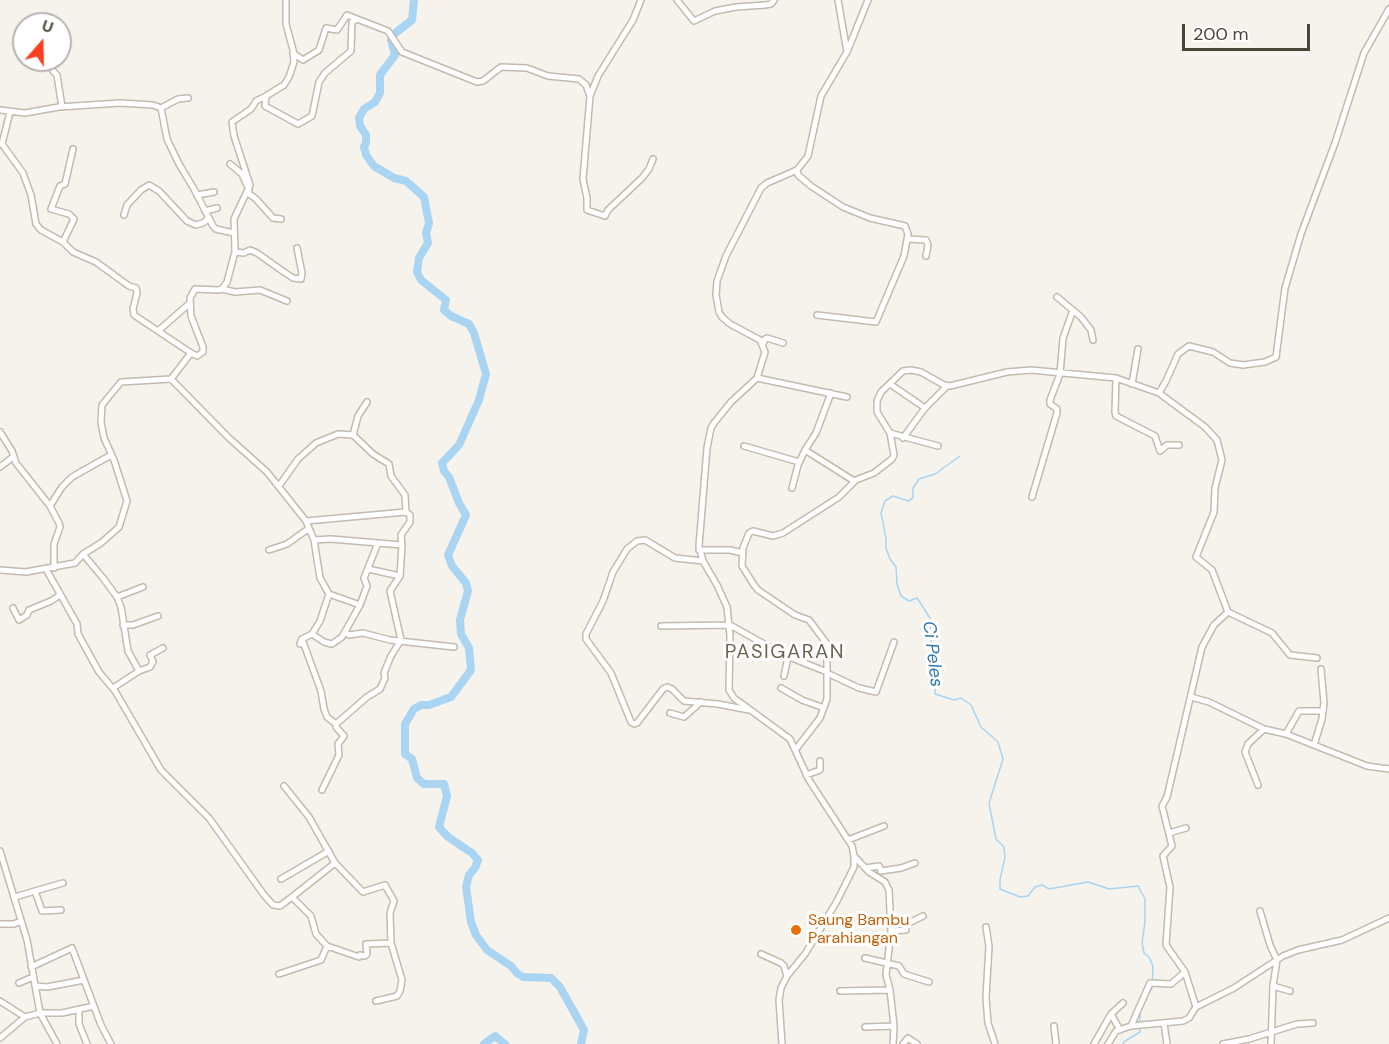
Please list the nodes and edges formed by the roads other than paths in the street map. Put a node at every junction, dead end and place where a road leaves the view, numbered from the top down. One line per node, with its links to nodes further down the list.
1 (286, 0): 10 (street)
2 (641, 0): 13 (street)
3 (677, 0): 4 (street)
4 (774, 0)
5 (838, 0): 9 (street)
6 (868, 0): 9 (street)
7 (1389, 9): 57 (street)
8 (357, 19): 10 (street); 12 (street); 13 (street)
9 (847, 52): 22 (street)
10 (293, 53): 12 (street)
11 (54, 72): 15 (street)
12 (266, 96): 24 (street)
13 (590, 96): 20 (street)
14 (188, 98): 16 (street)
15 (62, 107): 16 (street); 18 (street)
16 (161, 108): 25 (street)
17 (0, 110): 18 (street)
18 (10, 112): 33 (street)
19 (73, 149): 33 (street)
20 (653, 159)
21 (230, 164): 24 (street)
22 (797, 170): 32 (street); 45 (street)
23 (214, 192): 25 (street)
24 (249, 192): 30 (street); 31 (street)
25 (197, 195): 27 (street)
26 (217, 207): 27 (street)
27 (205, 211): 29 (street)
28 (124, 215): 29 (street)
29 (209, 218): 31 (street)
30 (281, 219)
31 (234, 234): 35 (street)
32 (907, 239): 36 (street); 42 (street)
33 (63, 242): 43 (street)
34 (297, 248): 35 (street)
35 (236, 252): 37 (street)
36 (926, 255)
37 (222, 289): 39 (street); 40 (street)
38 (1057, 297): 41 (street)
39 (287, 301)
40 (190, 303): 43 (street); 48 (street)
41 (1073, 310): 44 (street); 49 (street)
42 (817, 315)
43 (158, 331): 48 (street)
44 (1093, 340)
45 (763, 344): 46 (street); 50 (street)
46 (783, 344)
47 (1138, 349): 54 (street)
48 (191, 353): 52 (street)
49 (1059, 374): 51 (street); 55 (street); 76 (street)
50 (758, 378): 56 (street); 85 (street)
51 (1116, 378): 54 (street); 65 (street)
52 (171, 379): 69 (street); 74 (street)
53 (890, 384): 55 (street); 60 (street); 62 (street)
54 (1132, 384): 57 (street)
55 (947, 386): 60 (street)
56 (831, 393): 58 (street); 68 (street)
57 (1159, 393): 100 (street)
58 (847, 397)
59 (367, 402): 63 (street)
60 (925, 408): 64 (street)
61 (0, 432): 70 (street)
62 (890, 433): 64 (street); 73 (street)
63 (353, 435): 74 (street); 78 (street)
64 (903, 438): 67 (street)
65 (1179, 445)
66 (744, 446): 71 (street)
67 (938, 446)
68 (805, 450): 71 (street); 73 (street)
69 (111, 455): 77 (street); 87 (street)
70 (13, 457): 72 (street); 77 (street)
71 (800, 462): 75 (street)
72 (0, 466)
73 (855, 481): 86 (street)
74 (279, 486): 79 (street)
75 (792, 488)
76 (1032, 497)
77 (50, 506): 89 (street)
78 (406, 512): 79 (street); 83 (street)
79 (306, 521): 80 (street)
80 (308, 529): 81 (street); 84 (street)
81 (314, 540): 82 (street); 96 (street)
82 (378, 543): 83 (street); 91 (street)
83 (402, 546): 93 (street)
84 (268, 550)
85 (699, 550): 86 (street); 88 (street)
86 (743, 553): 115 (street)
87 (83, 554): 89 (street); 97 (street)
88 (703, 561): 103 (street); 120 (street)
89 (54, 568): 90 (street)
90 (46, 569): 92 (street); 95 (street)
91 (368, 569): 93 (street); 98 (street)
92 (0, 570)
93 (400, 576): 107 (street)
94 (142, 587): 97 (street)
95 (60, 594): 99 (street); 117 (street)
96 (329, 594): 98 (street); 106 (street)
97 (117, 597): 102 (street)
98 (360, 605): 105 (street)
99 (13, 608)
100 (1228, 612): 112 (street); 119 (street)
101 (158, 616): 102 (street)
102 (123, 625): 114 (street)
103 (730, 625): 104 (street); 111 (street); 122 (street)
104 (661, 626)
105 (345, 632): 106 (street); 107 (street)
106 (312, 634): 125 (street)
107 (401, 640): 109 (street); 125 (street)
108 (894, 642): 115 (street)
109 (454, 647)
110 (164, 648): 114 (street)
111 (788, 657): 115 (street); 116 (street)
112 (1317, 658)
113 (1321, 669): 123 (street)
114 (139, 672): 117 (street)
115 (827, 672): 121 (street)
116 (784, 676)
117 (113, 688): 151 (street)
118 (781, 688): 121 (street)
119 (1191, 697): 126 (street); 138 (street)
120 (701, 702): 122 (street); 124 (street)
121 (824, 708): 129 (street)
122 (752, 711): 129 (street)
123 (1323, 711): 127 (street); 128 (street)
124 (670, 713)
125 (336, 724): 135 (street)
126 (1264, 729): 127 (street); 133 (street)
127 (1286, 734): 128 (street)
128 (1314, 745): 131 (street)
129 (796, 749): 132 (street)
130 (820, 761): 132 (street)
131 (1389, 769)
132 (806, 775): 139 (street)
133 (1258, 785)
134 (284, 786): 141 (street)
135 (322, 790)
136 (884, 826): 139 (street)
137 (1186, 828): 138 (street)
138 (1169, 833): 168 (street)
139 (848, 840): 142 (street)
140 (0, 851): 145 (street)
141 (329, 851): 143 (street); 147 (street)
142 (854, 856): 146 (street); 170 (street)
143 (335, 863): 151 (street); 161 (street)
144 (915, 863): 146 (street)
145 (2, 867): 150 (street)
146 (865, 868): 160 (street)
147 (280, 879)
148 (63, 883): 149 (street)
149 (35, 891): 150 (street); 152 (street)
150 (15, 897): 156 (street)
151 (292, 897): 162 (street)
152 (61, 910)
153 (1260, 911): 165 (street)
154 (923, 916): 160 (street)
155 (1389, 918): 165 (street)
156 (21, 921): 158 (street); 167 (street)
157 (872, 921): 160 (street)
158 (0, 924)
159 (986, 927): 205 (street)
160 (891, 928): 166 (street)
161 (391, 943): 162 (street); 181 (street)
162 (327, 946): 169 (street)
163 (761, 954): 170 (street)
164 (865, 958): 166 (street)
165 (1277, 960): 176 (street); 184 (street)
166 (888, 963): 173 (street); 177 (street)
167 (31, 968): 171 (street); 172 (street)
168 (1185, 972): 184 (street); 191 (street)
169 (279, 974)
170 (788, 976): 201 (street)
171 (33, 977): 174 (street); 175 (street)
172 (84, 980): 175 (street); 183 (street)
173 (928, 982)
174 (19, 983)
175 (35, 986): 186 (street)
176 (1273, 986): 179 (street); 196 (street)
177 (890, 990): 178 (street); 192 (street)
178 (840, 991)
179 (1290, 991)
180 (0, 1001): 188 (street)
181 (376, 1001)
182 (1123, 1003): 187 (street)
183 (94, 1006): 185 (street); 200 (street)
184 (1196, 1007): 189 (street)
185 (79, 1010): 186 (street); 199 (street)
186 (39, 1013): 188 (street); 198 (street)
187 (1111, 1014): 195 (street); 207 (street)
188 (25, 1017): 197 (street)
189 (1164, 1023): 191 (street); 209 (street)
190 (1313, 1023): 196 (street)
191 (1137, 1025): 195 (street)
192 (894, 1026): 194 (street); 202 (street)
193 (1054, 1026): 206 (street)
194 (865, 1027)
195 (1120, 1030): 208 (street)
196 (1272, 1032): 210 (street); 211 (street)
197 (0, 1038)
198 (57, 1044)
199 (87, 1044)
200 (111, 1044)
201 (782, 1044)
202 (892, 1044)
203 (903, 1044): 204 (street)
204 (916, 1044)
205 (995, 1044)
206 (1056, 1044)
207 (1094, 1044)
208 (1108, 1044)
209 (1167, 1044)
210 (1223, 1044)
211 (1271, 1044)

